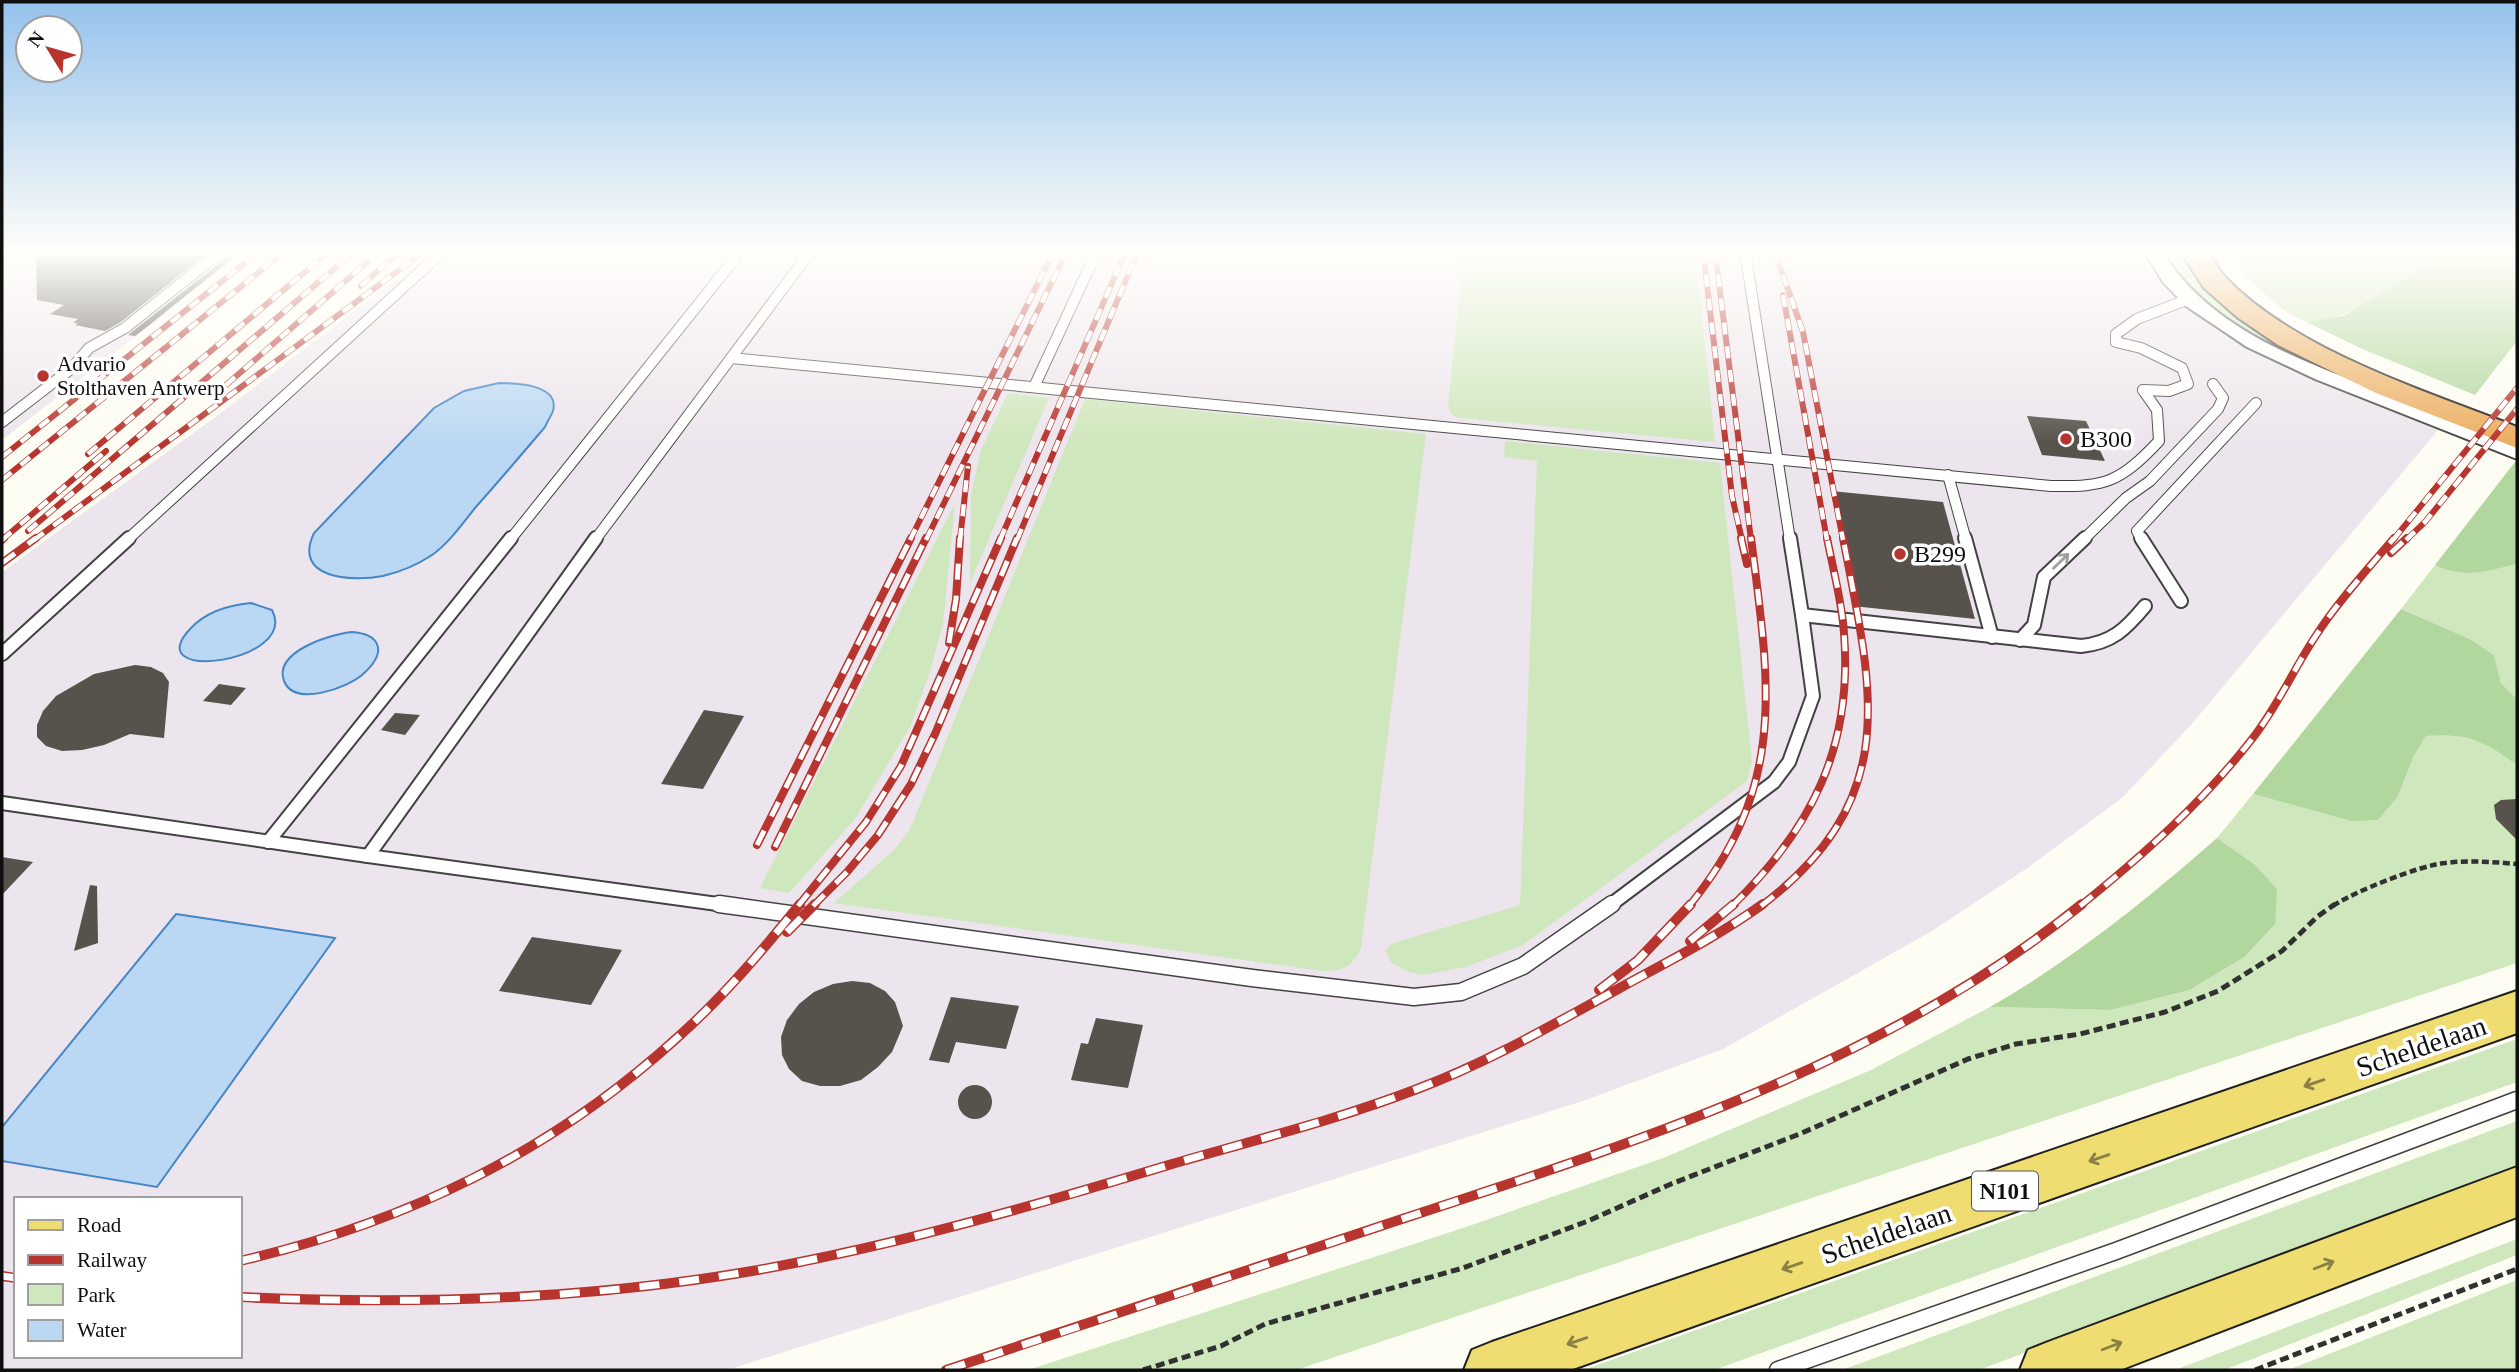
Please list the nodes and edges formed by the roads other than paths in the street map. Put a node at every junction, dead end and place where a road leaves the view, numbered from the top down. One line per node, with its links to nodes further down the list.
1 (141, 315): 15 (lane)
2 (373, 315): 26 (lane)
3 (690, 315): 28 (lane)
4 (763, 315): 11 (lane)
5 (1067, 315): 13 (lane)
6 (1755, 315): 19 (lane)
7 (2150, 315): 20 (lane)
8 (2210, 315): 18 (street)
9 (2252, 315): 17 (highway)
10 (2273, 315): 16 (highway)
11 (731, 358): 13 (lane); 29 (lane)
12 (2213, 384): 25 (lane, one-way to 12)
13 (1034, 387): 19 (lane)
14 (2256, 403): 21 (lane)
15 (2, 422)
16 (2517, 424)
17 (2517, 438)
18 (2517, 453)
19 (1778, 458): 20 (lane); 23 (lane)
20 (1948, 475): 24 (lane)
21 (2181, 601)
22 (2145, 606): 25 (lane)
23 (1802, 615): 24 (lane); 29 (lane)
24 (1992, 637): 25 (lane)
25 (2020, 640)
26 (2, 654)
27 (2, 803): 28 (lane)
28 (268, 842): 29 (lane)
29 (368, 856)
30 (2517, 1012): 33 (main road, Scheldelaan / N101, one-way to 33)
31 (2517, 1100): 34 (lane)
32 (2517, 1192): 35 (main road, one-way to 32)
33 (1492, 1370)
34 (1778, 1370)
35 (2048, 1370)

